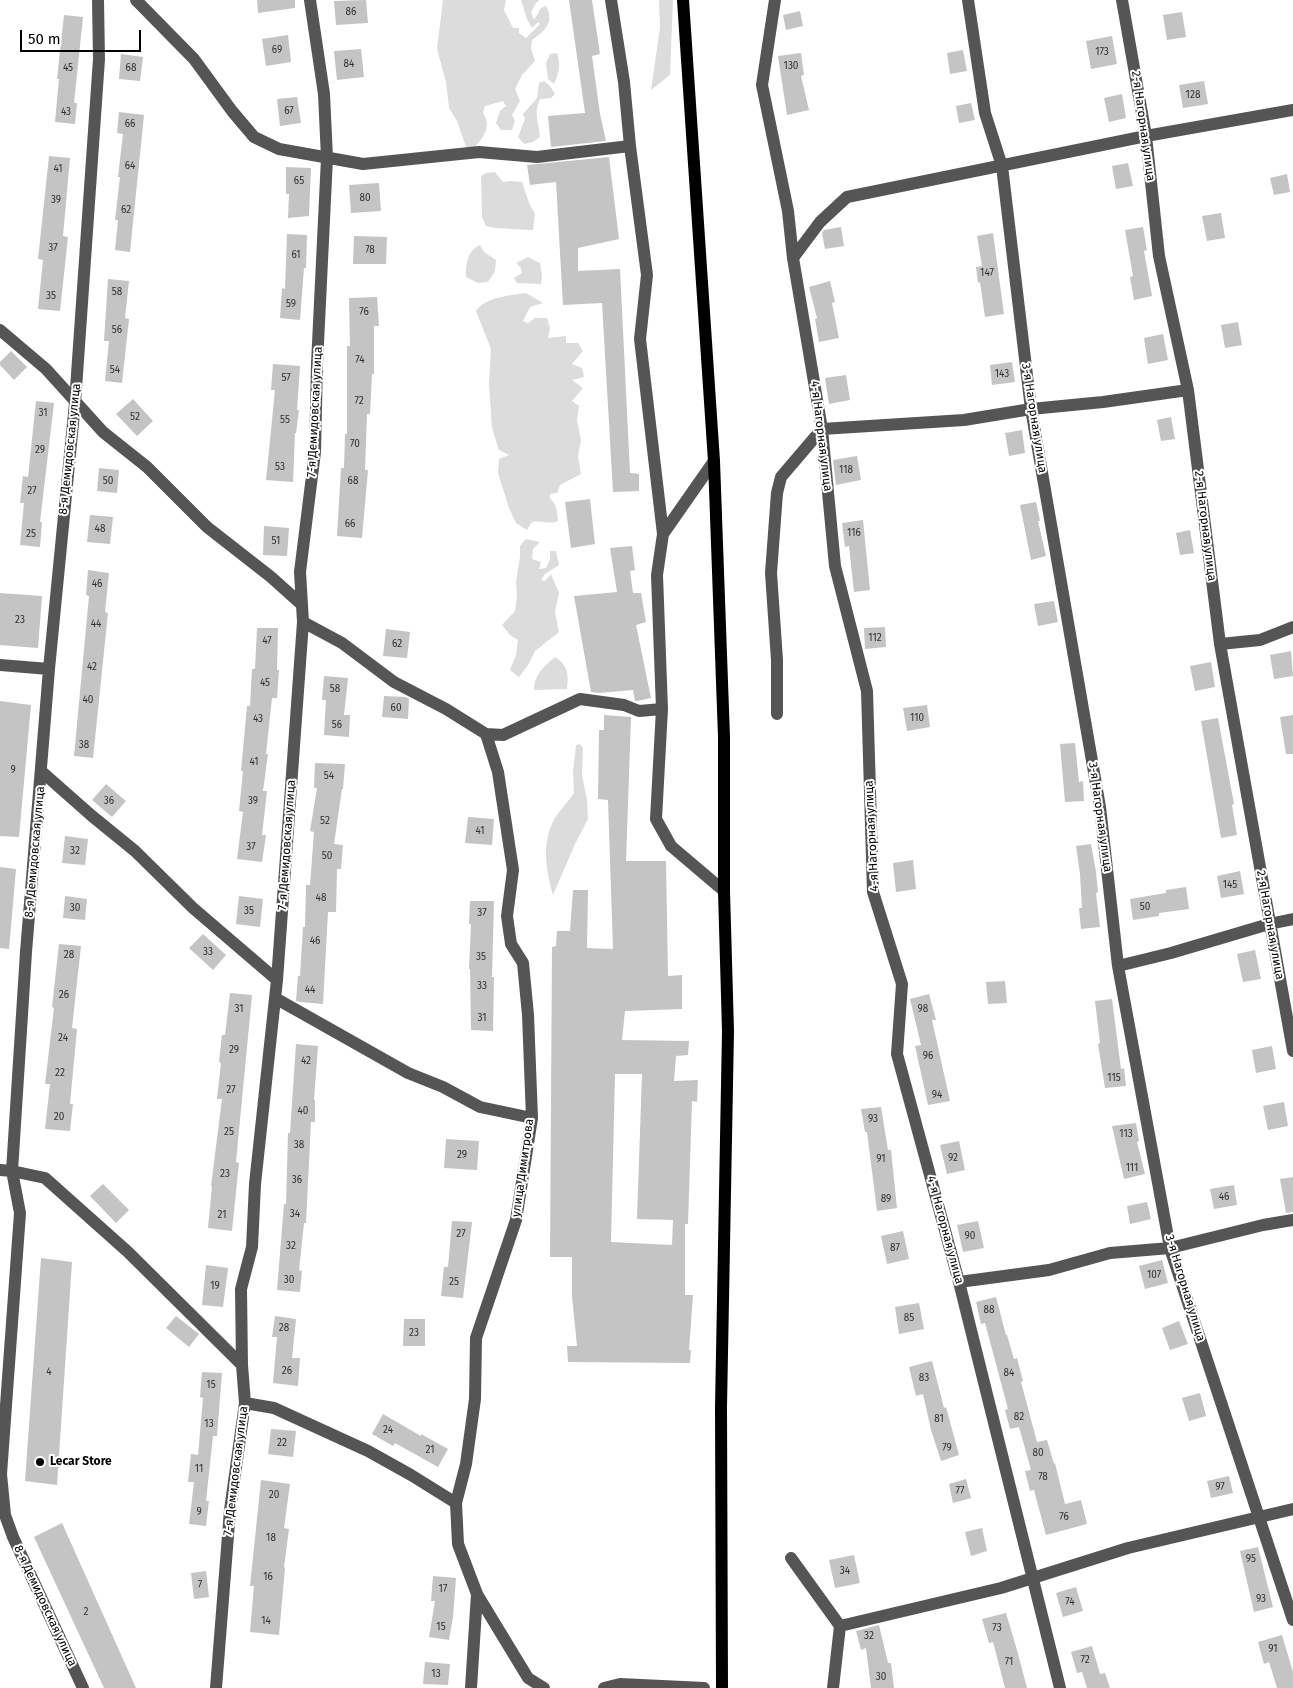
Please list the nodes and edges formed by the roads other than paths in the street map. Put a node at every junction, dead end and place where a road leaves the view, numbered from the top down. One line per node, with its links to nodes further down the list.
1 (98, 0): 17 (street, 8-я Демидовская улица)
2 (136, 0): 12 (street)
3 (310, 0): 12 (street, 7-я Демидовская улица)
4 (611, 0): 11 (street)
5 (683, 0): 20 (main road)
6 (775, 0): 14 (street, 4-я Нагорная улица)
7 (968, 0): 13 (street, 3-я Нагорная улица)
8 (1122, 0): 10 (street, 2-я Нагорная улица)
9 (1293, 110): 10 (street)
10 (1146, 136): 13 (street); 16 (street, 2-я Нагорная улица)
11 (630, 146): 12 (street); 21 (street)
12 (328, 158): 22 (street, 7-я Демидовская улица)
13 (1002, 166): 14 (street); 18 (street, 3-я Нагорная улица)
14 (792, 258): 19 (street, 4-я Нагорная улица)
15 (0, 330): 17 (street)
16 (1188, 390): 18 (street); 25 (street, 2-я Нагорная улица)
17 (75, 403): 22 (street); 27 (street, 8-я Демидовская улица)
18 (1031, 409): 19 (street); 35 (street, 3-я Нагорная улица)
19 (822, 429): 29 (street); 43 (street, 4-я Нагорная улица)
20 (714, 461): 21 (street); 32 (main road)
21 (663, 534): 28 (street)
22 (300, 603): 23 (street, 7-я Демидовская улица)
23 (303, 622): 30 (street); 36 (street, 7-я Демидовская улица)
24 (1293, 627): 25 (street)
25 (1220, 644): 34 (street, 2-я Нагорная улица)
26 (0, 665): 27 (street)
27 (49, 669): 31 (street, 8-я Демидовская улица)
28 (662, 709): 30 (street); 32 (street)
29 (777, 714)
30 (486, 734): 39 (street, улица Димитрова)
31 (41, 771): 36 (street); 40 (street, 8-я Демидовская улица)
32 (724, 891): 60 (main road)
33 (1293, 920): 34 (street)
34 (1269, 924): 35 (street); 38 (street, 2-я Нагорная улица)
35 (1118, 966): 42 (street, 3-я Нагорная улица)
36 (277, 980): 37 (street, 7-я Демидовская улица)
37 (275, 998): 39 (street); 44 (street, 7-я Демидовская улица)
38 (1293, 1051)
39 (532, 1118): 46 (street, улица Димитрова)
40 (6, 1170): 44 (street); 54 (street, 8-я Демидовская улица)
41 (1293, 1220): 42 (street)
42 (1170, 1248): 43 (street); 48 (street, 3-я Нагорная улица)
43 (959, 1282): 50 (street, 4-я Нагорная улица)
44 (242, 1365): 45 (street, 7-я Демидовская улица)
45 (245, 1403): 46 (street); 55 (street, 7-я Демидовская улица)
46 (456, 1503): 51 (street, улица Димитрова)
47 (1293, 1509): 48 (street)
48 (1260, 1518): 50 (street); 52 (street, 3-я Нагорная улица)
49 (791, 1558): 53 (street)
50 (1034, 1577): 53 (street); 62 (street, 4-я Нагорная улица)
51 (477, 1594): 56 (street, улица Димитрова); 57 (street)
52 (1293, 1620)
53 (840, 1626): 61 (street)
54 (83, 1688)
55 (216, 1688)
56 (471, 1688)
57 (544, 1688)
58 (604, 1688): 59 (street)
59 (704, 1688)
60 (722, 1688)
61 (832, 1688)
62 (1060, 1688)

